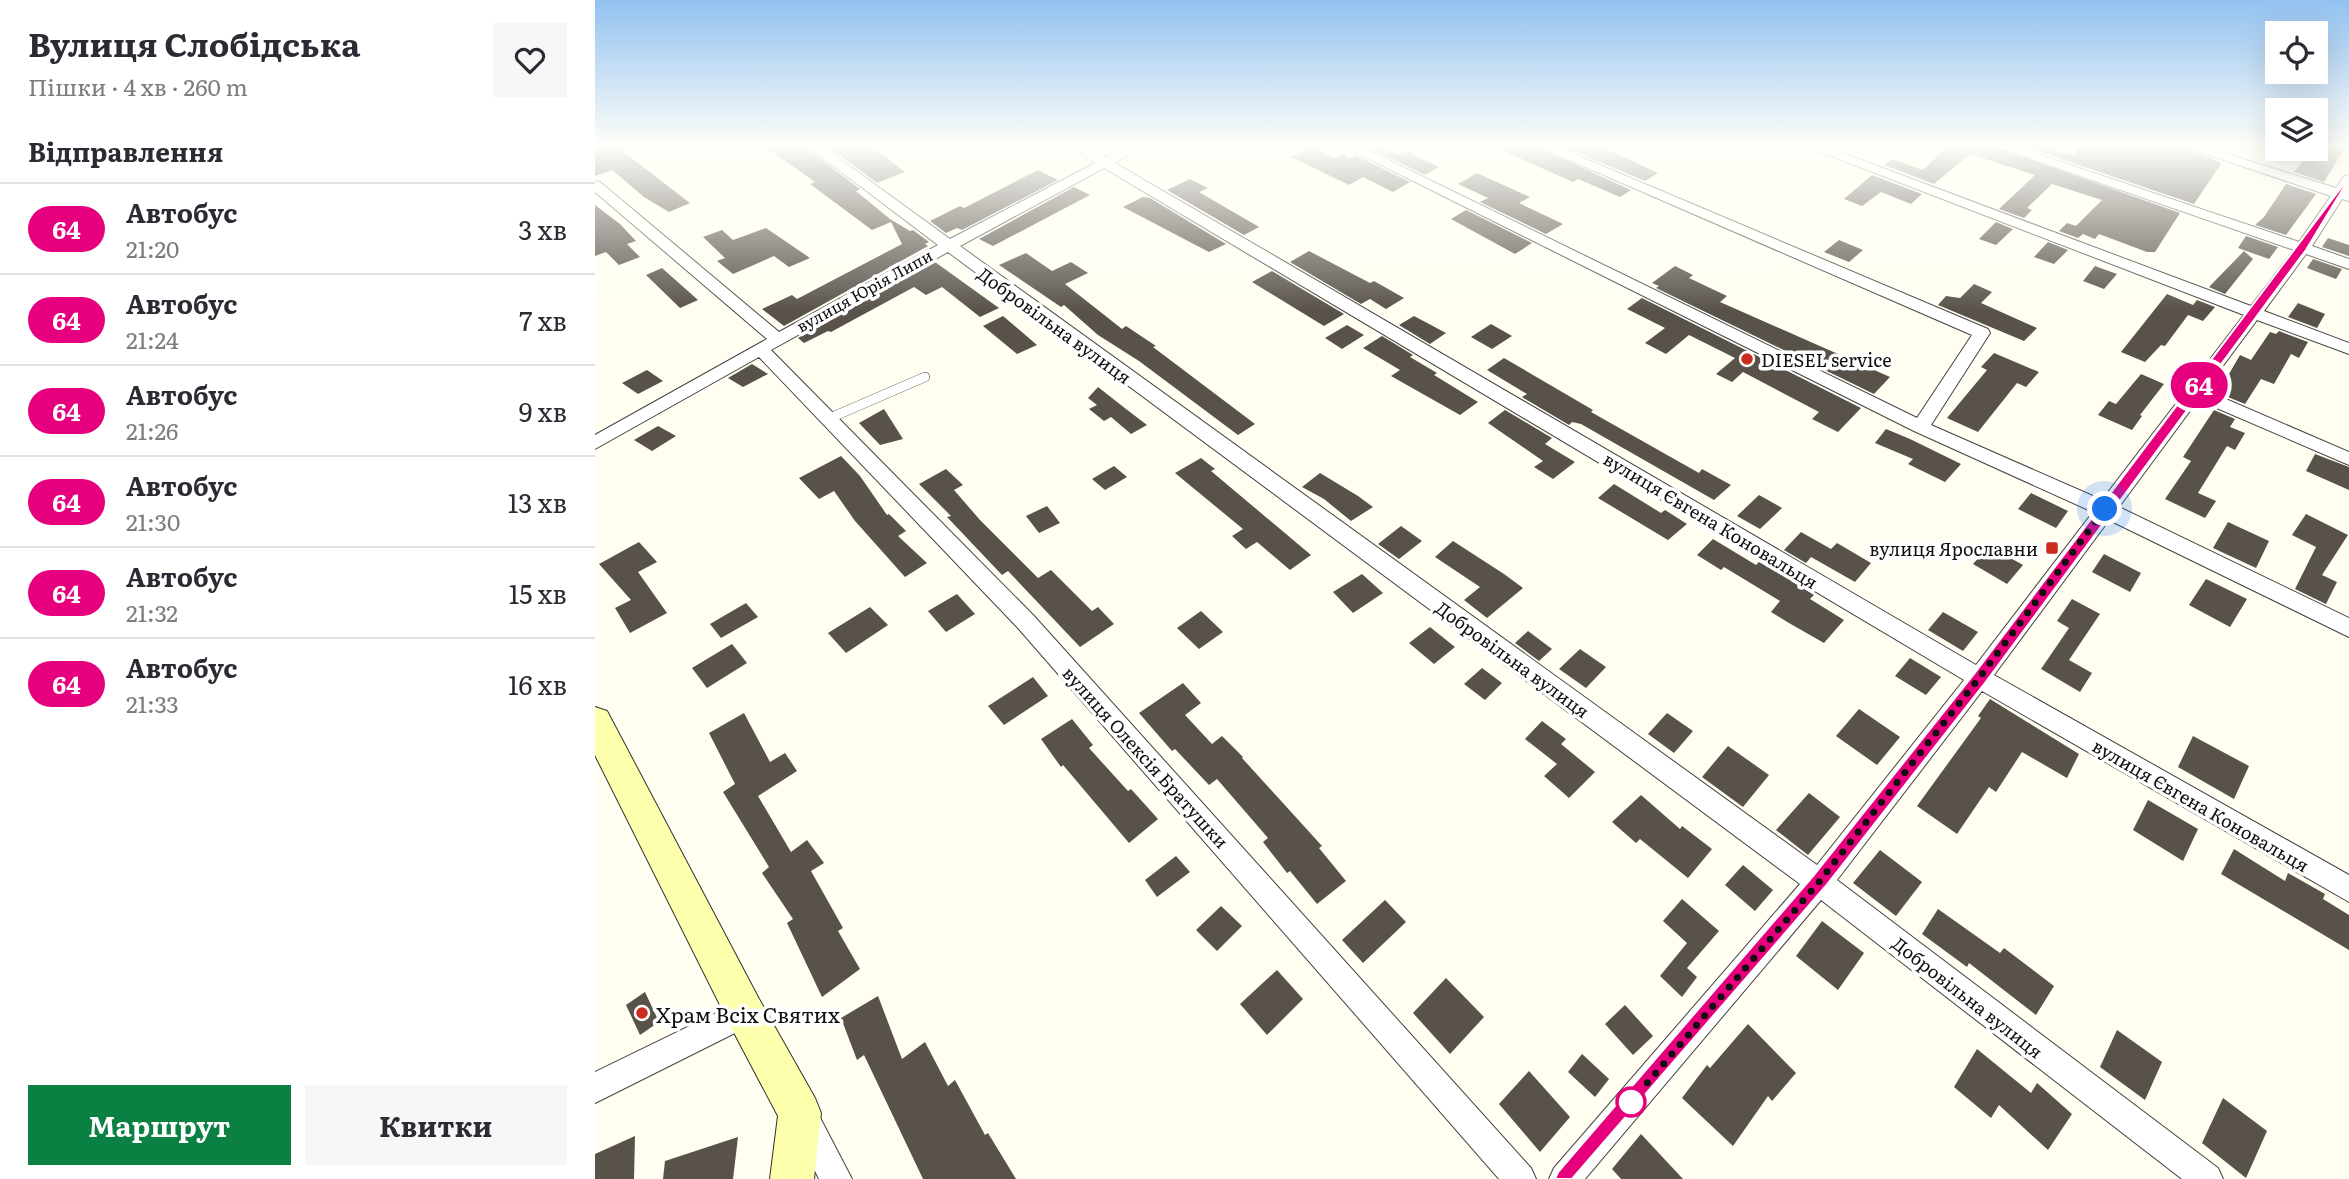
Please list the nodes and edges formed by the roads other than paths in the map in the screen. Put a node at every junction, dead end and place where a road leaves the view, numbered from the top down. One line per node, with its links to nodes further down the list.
1 (614, 201): 14 (street, вулиця Олексія Братушки)
2 (887, 201): 10 (street, Добровільна вулиця)
3 (1031, 201): 10 (street, вулиця Юрія Липи)
4 (1170, 201): 24 (street, вулиця Євгена Коновальця)
5 (1461, 201): 19 (street)
6 (1672, 201): 19 (street)
7 (1957, 201): 13 (street)
8 (2163, 201): 11 (street)
9 (2338, 201): 11 (street)
10 (946, 245): 14 (street, вулиця Юрія Липи); 26 (street, Добровільна вулиця)
11 (2303, 248): 12 (street); 13 (street)
12 (2349, 264)
13 (2253, 313): 15 (street); 17 (street)
14 (768, 343): 18 (street, вулиця Олексія Братушки); 20 (street, вулиця Юрія Липи)
15 (2349, 349)
16 (925, 377): 18 (lane)
17 (2194, 392): 21 (street); 22 (street)
18 (830, 418): 33 (street, вулиця Олексія Братушки)
19 (1920, 427): 22 (street)
20 (595, 443)
21 (2349, 459)
22 (2105, 509): 23 (street); 24 (street)
23 (2349, 628)
24 (1979, 678): 26 (street); 27 (street, вулиця Євгена Коновальця)
25 (595, 721): 28 (main road)
26 (1819, 882): 34 (street); 35 (street, Добровільна вулиця)
27 (2349, 889)
28 (745, 1013): 29 (street); 30 (main road)
29 (595, 1088)
30 (800, 1113): 31 (main road); 32 (street)
31 (792, 1179)
32 (836, 1179)
33 (1520, 1179)
34 (1565, 1179)
35 (2207, 1179)

